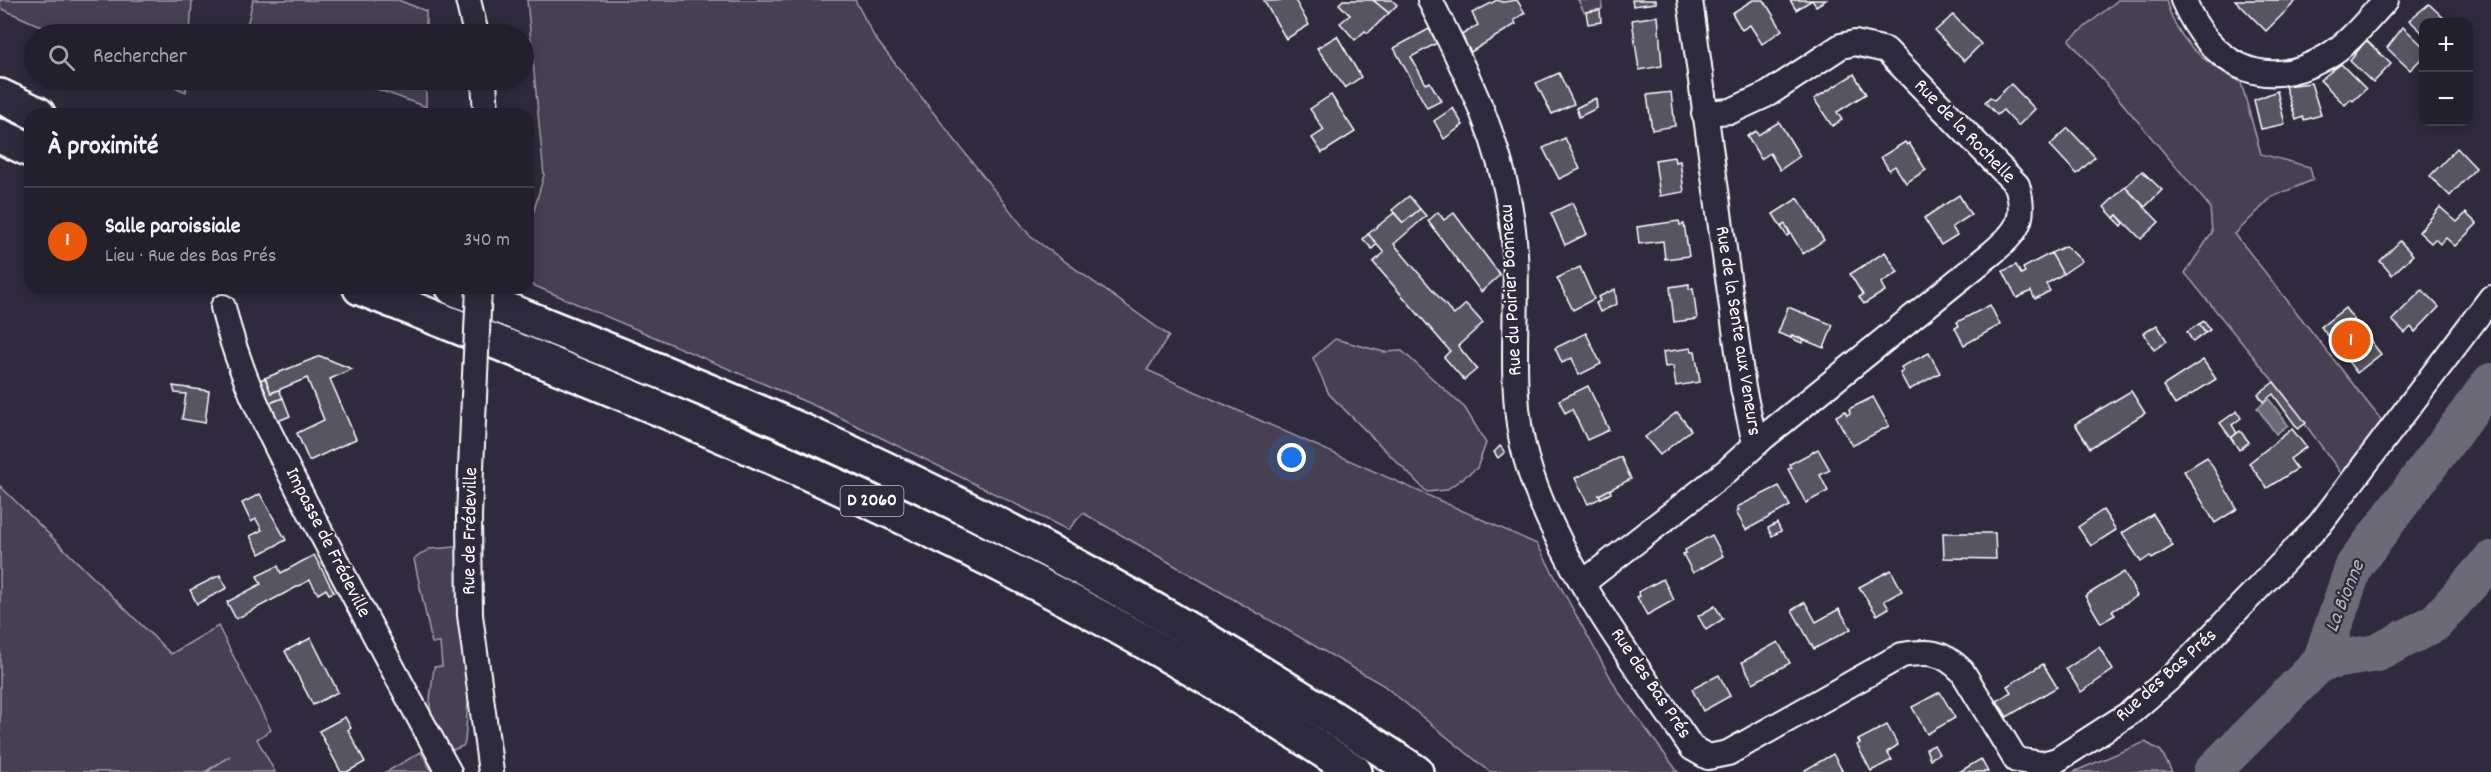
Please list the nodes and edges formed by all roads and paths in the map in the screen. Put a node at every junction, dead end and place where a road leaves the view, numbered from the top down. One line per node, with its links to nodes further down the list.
1 (468, 0): 6 (street)
2 (1430, 0): 20 (street, Rue du Poirier Bonneau)
3 (1690, 0): 11 (street, Rue de la Sente aux Veneurs)
4 (2183, 0): 5 (street)
5 (2386, 0)
6 (474, 24)
7 (485, 90): 10 (street)
8 (0, 96): 9 (highway)
9 (25, 108)
10 (486, 108)
11 (1704, 113): 19 (street, Rue de la Sente aux Veneurs); 19 (street, Rue de la Rochelle)
12 (0, 136): 13 (highway)
13 (24, 147)
14 (375, 294): 23 (highway, D 2060)
15 (468, 294): 24 (highway, D 2060)
16 (479, 294): 22 (street, Rue de Frédeville, bridge)
17 (2491, 298): 20 (street, Rue des Bas Prés)
18 (223, 307): 21 (street, Impasse de Frédeville)
19 (1755, 444): 20 (street, Rue de la Sente aux Veneurs)
20 (1584, 582)
21 (449, 772)
22 (491, 772)
23 (1355, 772)
24 (1416, 772)

